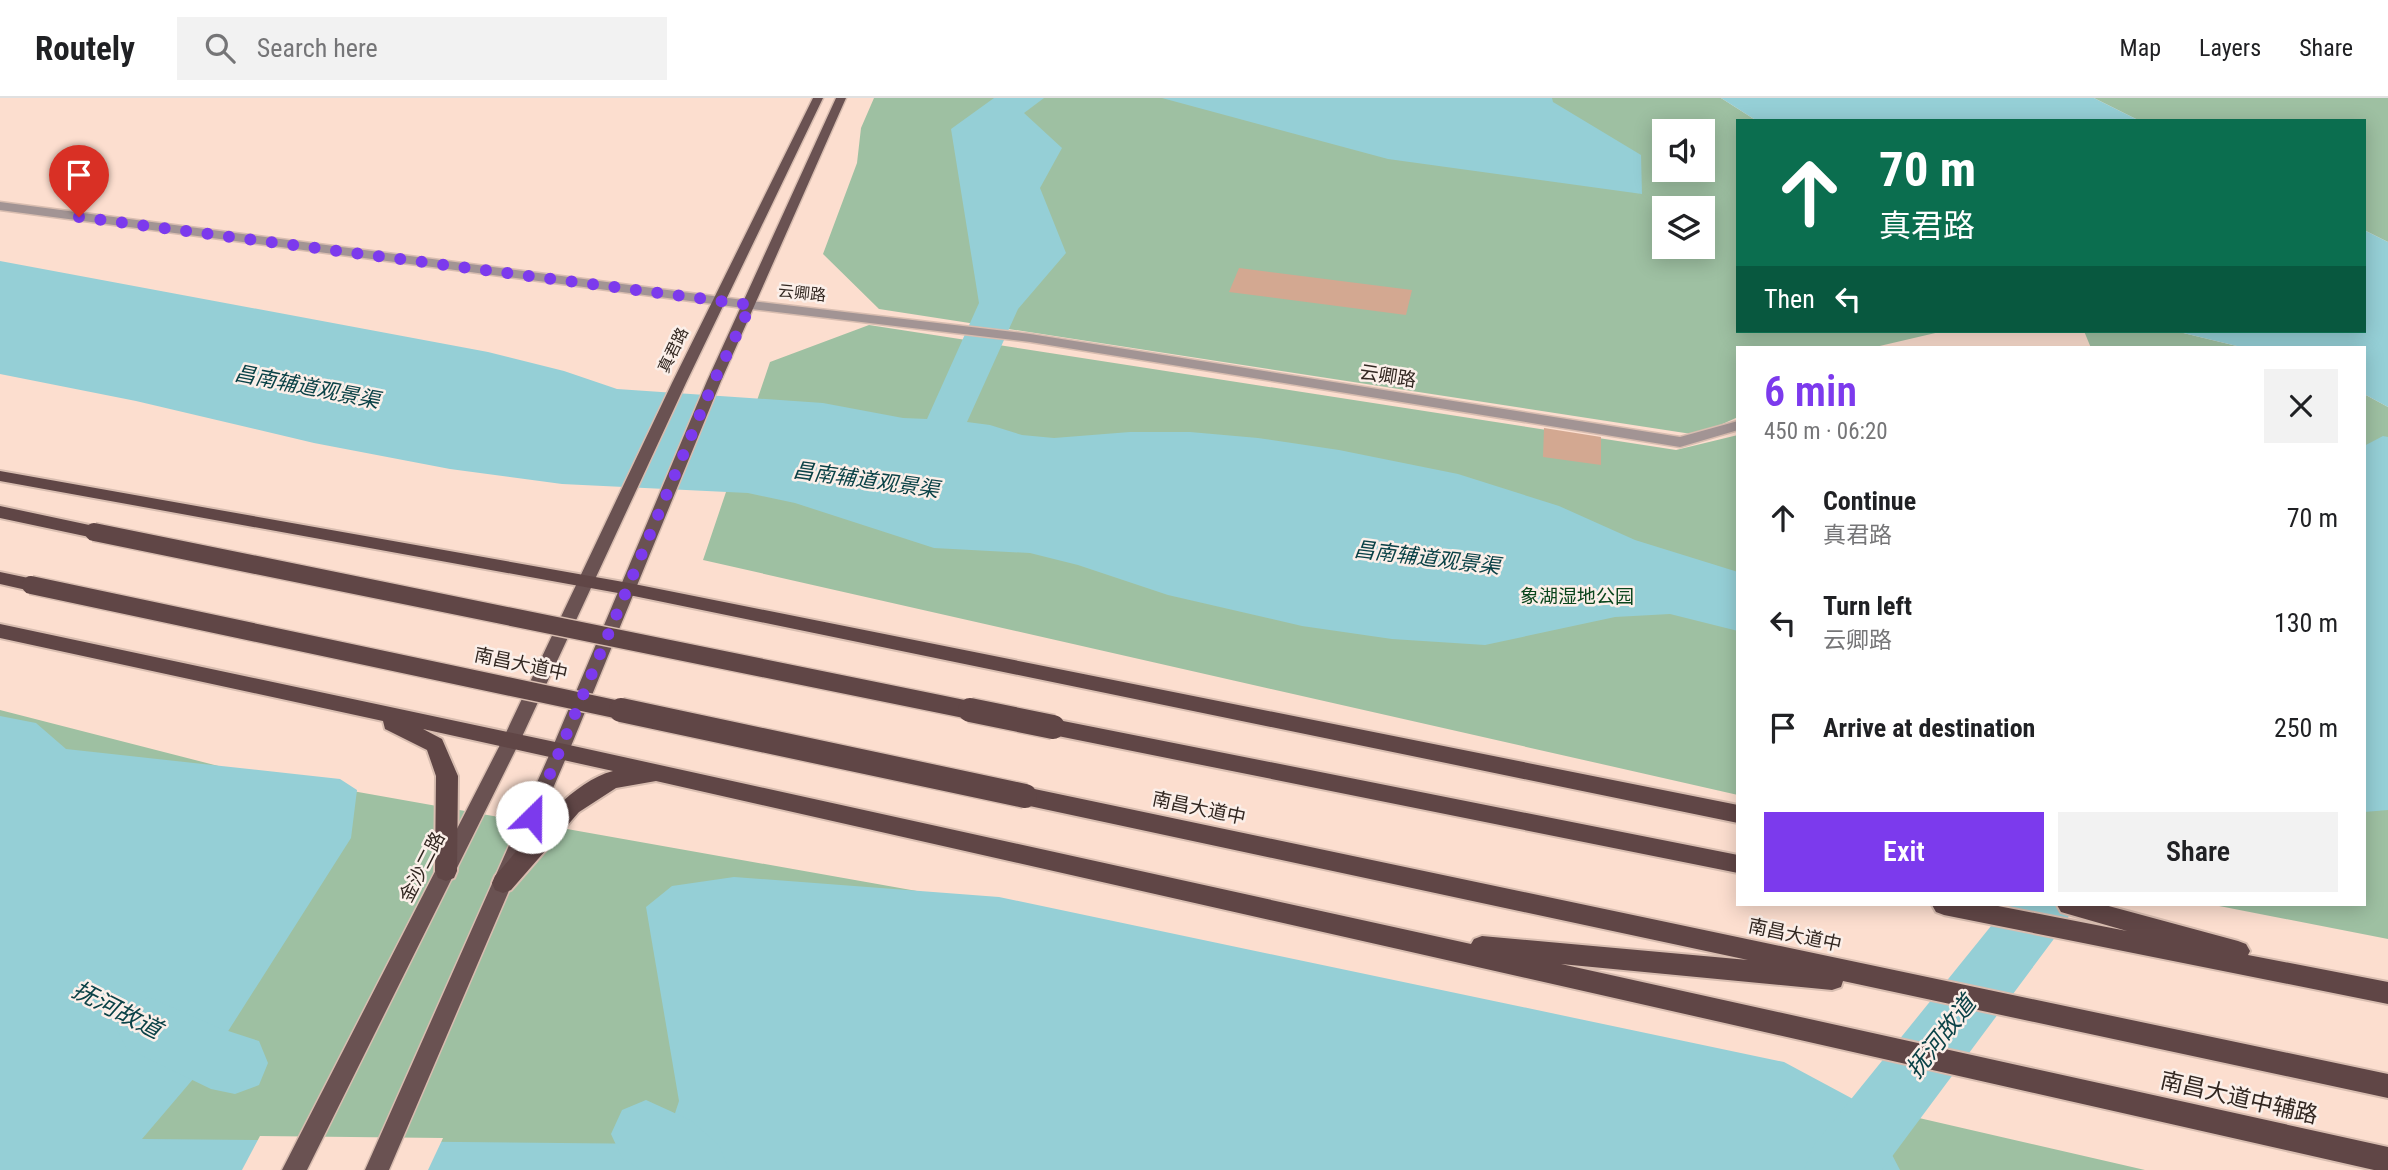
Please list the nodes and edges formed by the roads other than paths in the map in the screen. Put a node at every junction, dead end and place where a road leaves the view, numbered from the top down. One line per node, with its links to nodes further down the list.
1 (818, 98): 4 (main road, 真君路)
2 (841, 98): 5 (main road)
3 (0, 206): 4 (street, 云卿路)
4 (719, 300): 5 (street, 云卿路); 10 (main road, 真君路)
5 (751, 305): 6 (street, 云卿路); 11 (main road)
6 (1736, 426)
7 (0, 476): 10 (highway)
8 (0, 512): 18 (highway, bridge)
9 (0, 578): 25 (highway, 南昌大道中, bridge)
10 (587, 583): 11 (highway); 14 (main road, 金沙二路)
11 (629, 589): 15 (main road); 17 (highway)
12 (0, 631): 13 (highway)
13 (366, 710): 14 (highway); 19 (highway)
14 (511, 741): 15 (highway); 19 (main road, 金沙二路)
15 (560, 751): 16 (highway); 20 (main road)
16 (662, 774): 20 (highway); 23 (highway)
17 (1736, 814)
18 (1736, 864)
19 (446, 872): 29 (main road, 金沙二路)
20 (503, 883): 30 (main road)
21 (1950, 906): 24 (highway)
22 (2071, 906): 24 (highway)
23 (1401, 939): 25 (highway); 28 (highway, 南昌大道中辅路)
24 (2182, 944): 26 (highway)
25 (1932, 989): 27 (highway, 南昌大道中)
26 (2388, 993)
27 (2388, 1086)
28 (2388, 1160)
29 (295, 1170)
30 (377, 1170)

